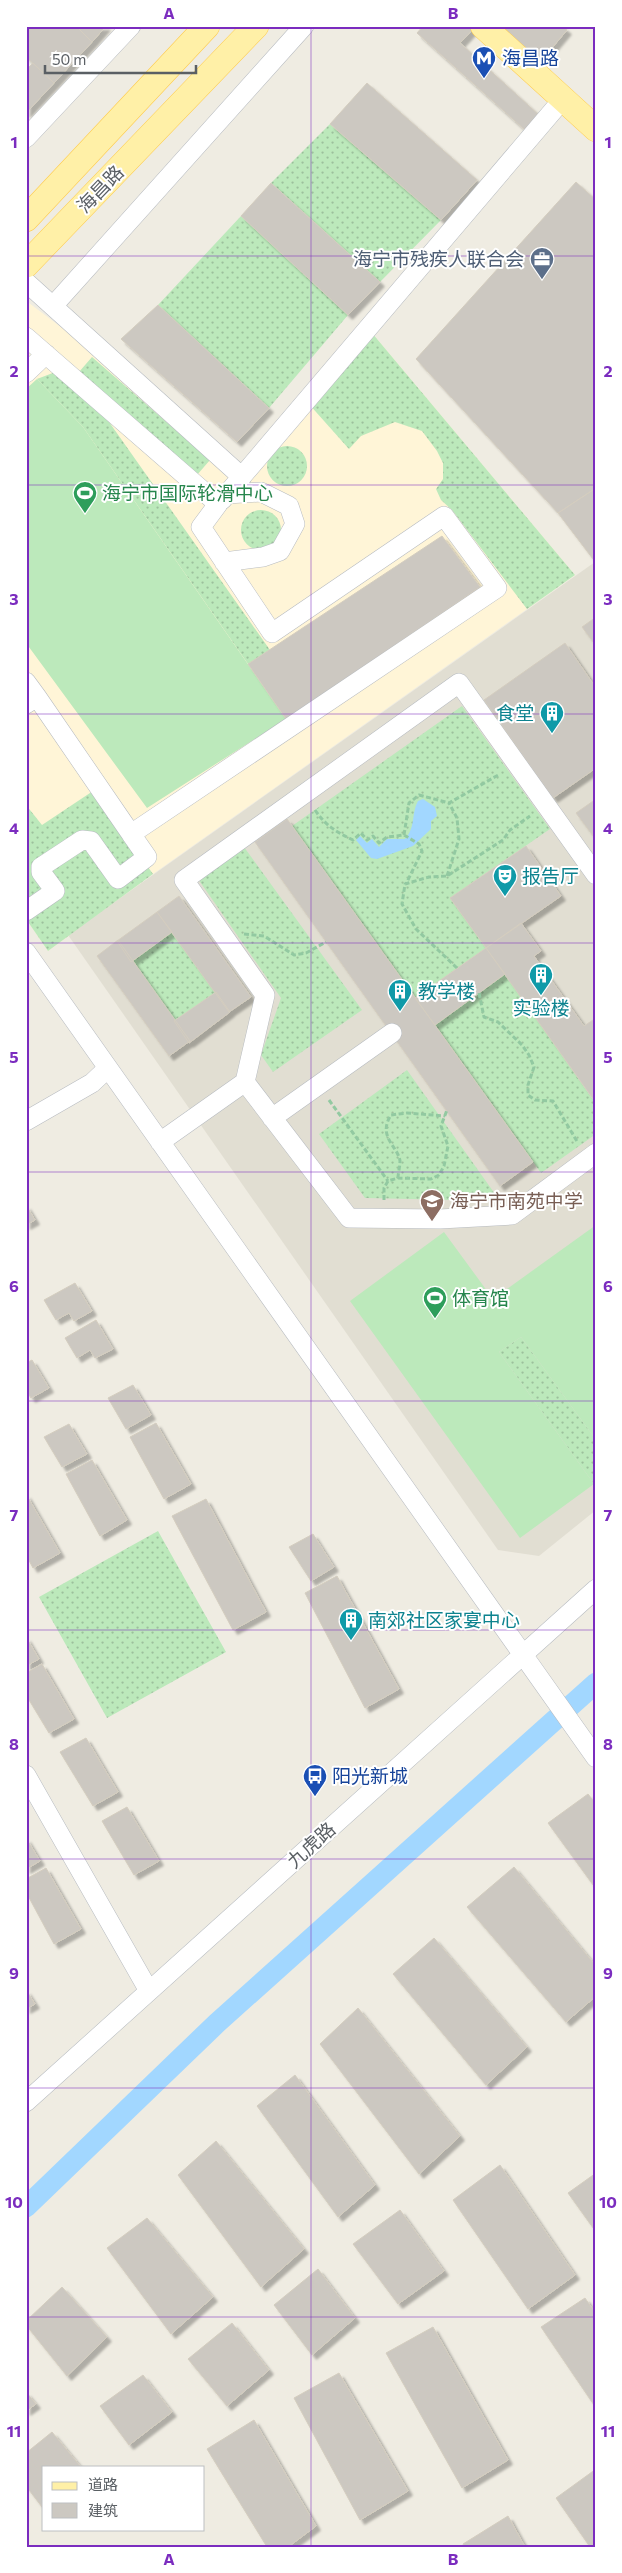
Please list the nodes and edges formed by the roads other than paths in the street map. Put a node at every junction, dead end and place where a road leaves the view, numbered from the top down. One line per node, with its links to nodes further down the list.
1 (131, 26): 8 (street)
2 (207, 26): 9 (main road, 海昌路)
3 (256, 26): 10 (main road, 海昌路)
4 (304, 26): 12 (street)
5 (483, 26): 6 (main road)
6 (563, 99): 7 (main road); 16 (street)
7 (596, 129)
8 (26, 138)
9 (26, 219)
10 (26, 265)
11 (26, 282): 12 (street)
12 (53, 306): 16 (street)
13 (26, 337): 14 (street)
14 (46, 354): 15 (street); 17 (street)
15 (26, 373)
16 (242, 477): 17 (street)
17 (222, 499): 18 (street); 18 (street)
18 (224, 562): 20 (street)
19 (30, 694): 20 (street)
20 (131, 834): 22 (street)
21 (596, 876): 26 (street)
22 (26, 911)
23 (26, 952): 25 (street)
24 (392, 1033): 27 (street)
25 (108, 1068): 28 (street); 29 (street)
26 (246, 1082): 27 (street); 29 (street)
27 (272, 1118): 30 (street)
28 (26, 1122)
29 (160, 1142): 32 (street)
30 (592, 1156)
31 (596, 1589): 32 (street, 九虎路)
32 (522, 1656): 33 (street); 35 (street, 九虎路)
33 (592, 1753)
34 (26, 1775): 35 (street)
35 (149, 1991): 36 (street, 九虎路)
36 (26, 2102)

